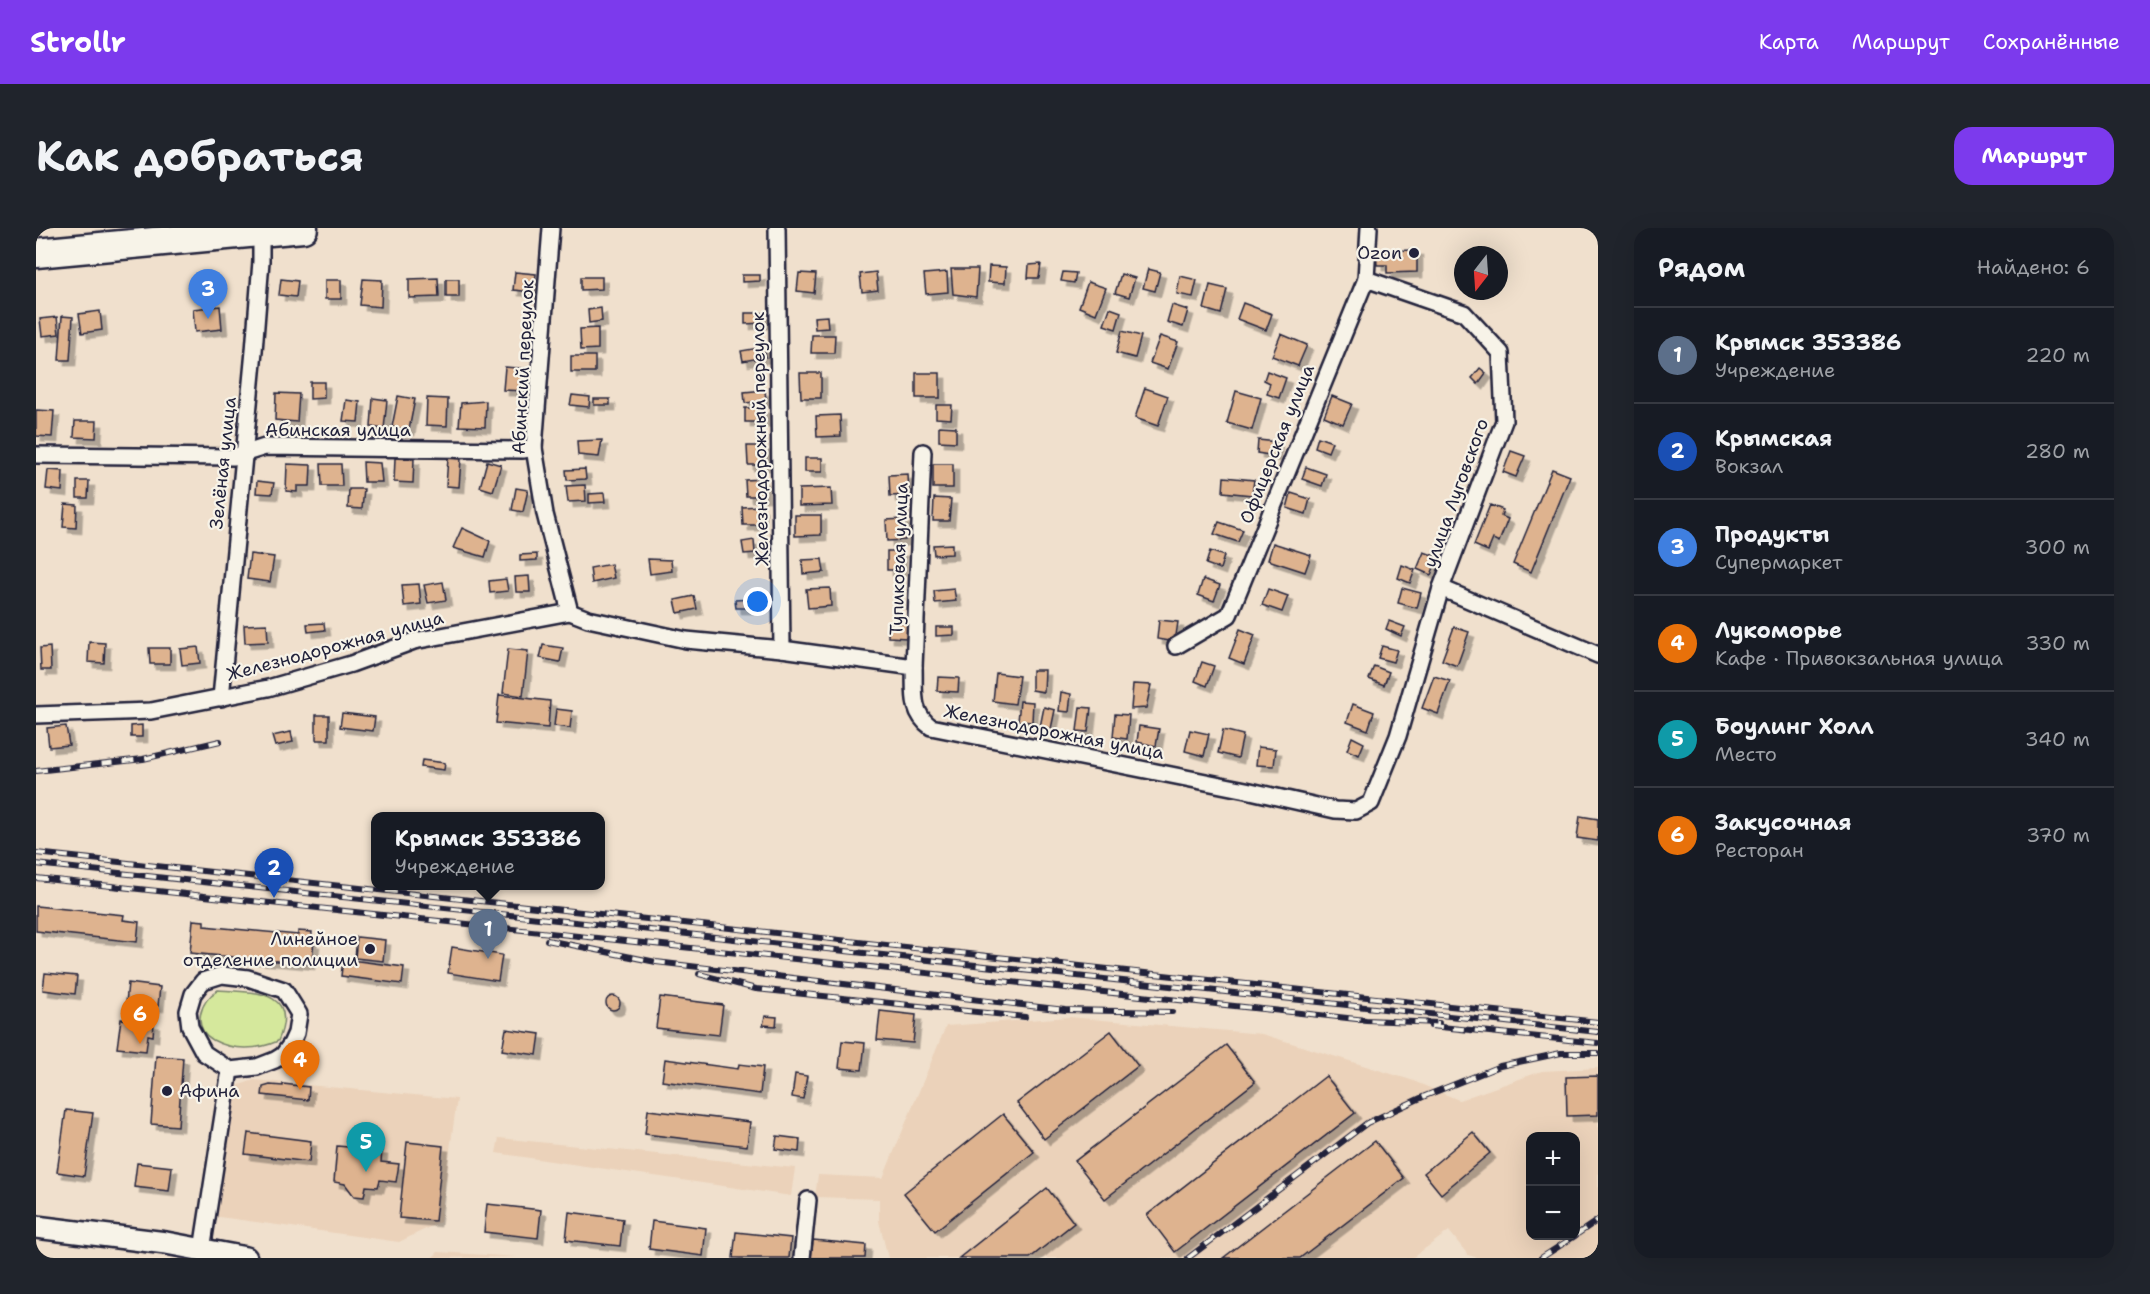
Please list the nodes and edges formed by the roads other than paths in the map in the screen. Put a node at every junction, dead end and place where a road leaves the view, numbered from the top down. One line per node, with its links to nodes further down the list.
1 (303, 228): 5 (highway)
2 (551, 228): 8 (street, Абинский переулок)
3 (777, 228): 15 (street, Железнодорожный переулок)
4 (1369, 228): 7 (street, Офицерская улица)
5 (261, 232): 6 (highway); 10 (street, Зелёная улица)
6 (36, 254)
7 (1366, 279): 12 (street, улица Луговского); 14 (street, Офицерская улица)
8 (534, 448): 10 (street, Абинская улица); 13 (street, Абинский переулок)
9 (923, 452): 17 (street, Тупиковая улица)
10 (243, 453): 11 (street, Абинская улица); 18 (street, Зелёная улица)
11 (36, 455)
12 (1442, 588): 16 (street, улица Луговского); 20 (street, улица Луговского)
13 (570, 612): 15 (street, Железнодорожная улица); 18 (street, Железнодорожная улица)
14 (1176, 646)
15 (782, 649): 17 (street, Железнодорожная улица)
16 (1598, 655)
17 (915, 667): 20 (street, Железнодорожная улица)
18 (221, 698): 19 (street, Железнодорожная улица)
19 (36, 715)
20 (1371, 802)
21 (230, 1070): 21 (street); 24 (street)
22 (808, 1200): 26 (street)
23 (36, 1227): 24 (main road)
24 (201, 1254): 25 (main road)
25 (246, 1258)
26 (802, 1258)

